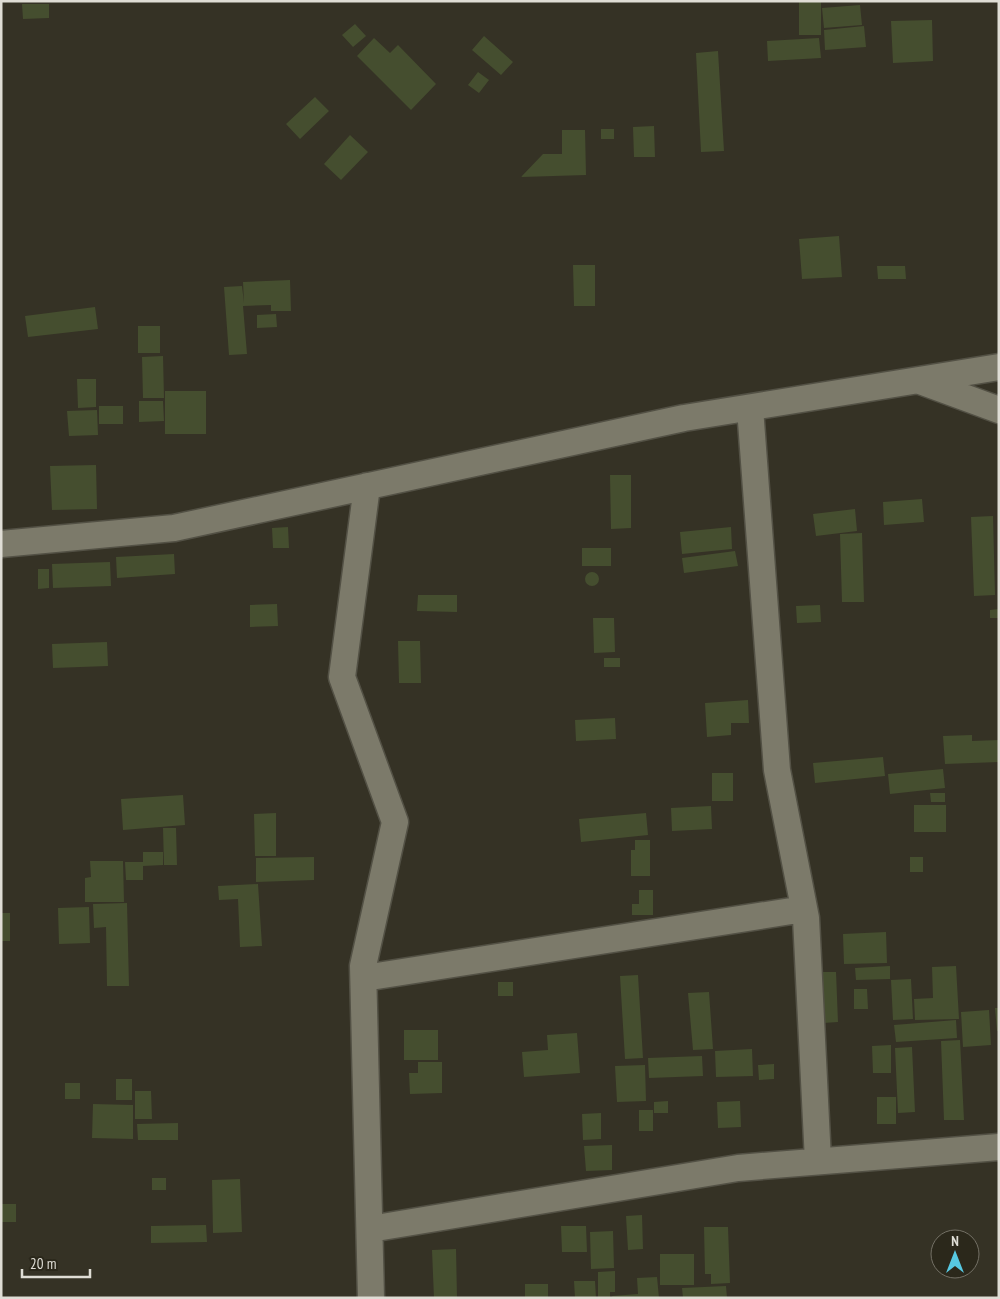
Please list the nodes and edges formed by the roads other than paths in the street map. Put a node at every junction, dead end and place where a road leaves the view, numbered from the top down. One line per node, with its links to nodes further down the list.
1 (999, 367): 2 (street)
2 (916, 380): 3 (street); 4 (street)
3 (750, 408): 5 (street); 7 (street)
4 (999, 410)
5 (367, 486): 6 (street); 8 (street)
6 (1, 544)
7 (804, 910): 8 (street); 10 (street)
8 (364, 978): 11 (street)
9 (999, 1147): 10 (street)
10 (818, 1161): 11 (street)
11 (370, 1230): 12 (street)
12 (371, 1298)

